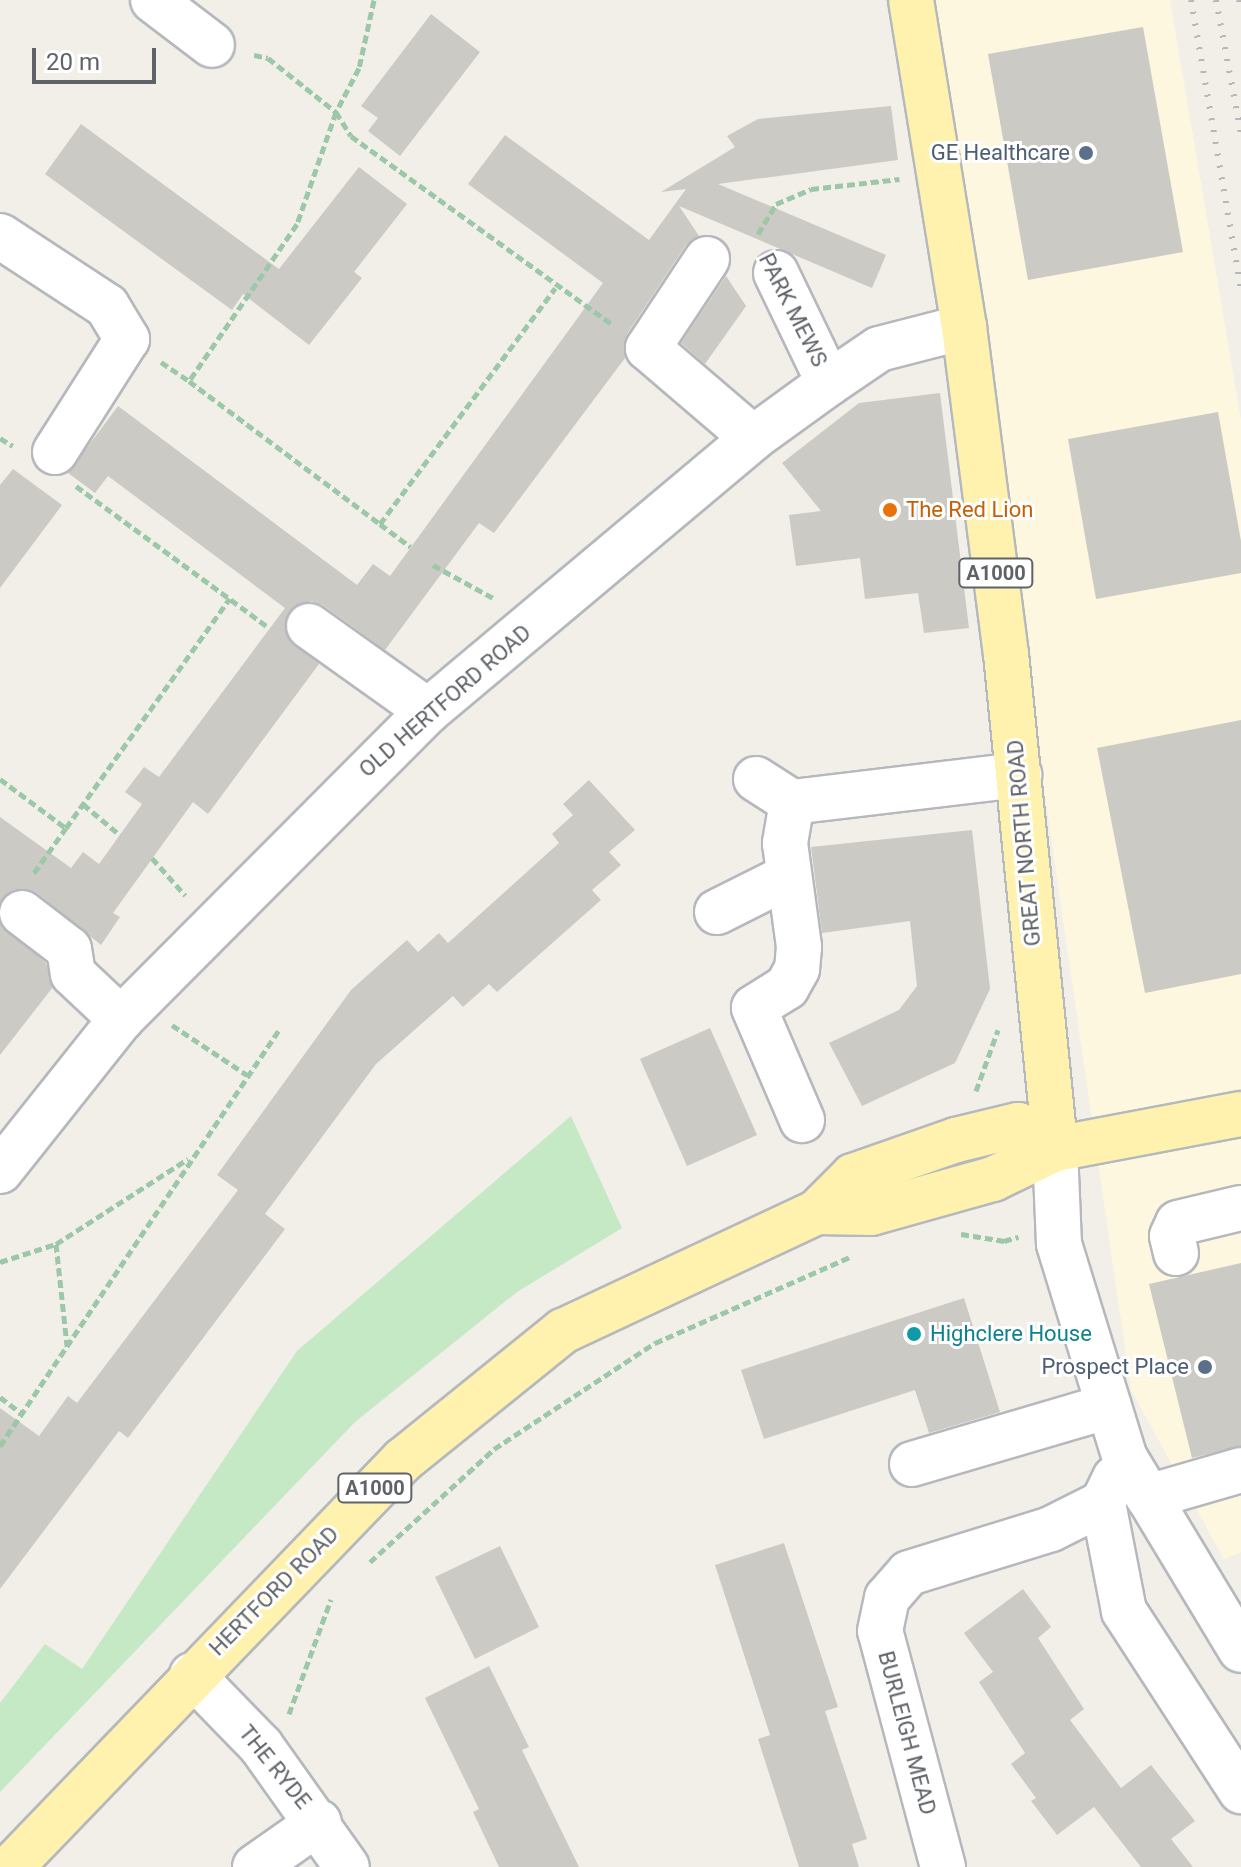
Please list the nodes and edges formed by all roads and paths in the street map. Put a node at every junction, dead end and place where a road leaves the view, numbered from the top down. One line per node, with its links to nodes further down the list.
1 (153, 0): 4 (street)
2 (374, 0): 5 (path)
3 (911, 0): 11 (main road, GREAT NORTH ROAD / A1000)
4 (212, 45): 5 (path)
5 (336, 112): 10 (path); 17 (path)
6 (913, 177): 9 (path, PARK MEWS)
7 (0, 236): 15 (street)
8 (707, 259): 12 (street)
9 (776, 273): 13 (street, PARK MEWS)
10 (555, 288): 12 (path); 17 (path)
11 (964, 327): 13 (street, OLD HERTFORD ROAD); 24 (main road, GREAT NORTH ROAD / A1000)
12 (648, 348): 14 (street)
13 (829, 383): 14 (street, OLD HERTFORD ROAD)
14 (753, 438): 21 (street, OLD HERTFORD ROAD)
15 (55, 452)
16 (88, 496): 20 (path)
17 (380, 524): 18 (path)
18 (410, 547)
19 (433, 565): 21 (path)
20 (230, 598): 22 (path); 28 (path)
21 (535, 621): 23 (street, OLD HERTFORD ROAD)
22 (309, 626): 23 (street)
23 (428, 711): 34 (street, OLD HERTFORD ROAD)
24 (1019, 775): 27 (street); 41 (main road, GREAT NORTH ROAD / A1000)
25 (0, 779): 29 (path)
26 (756, 779): 27 (street)
27 (792, 802): 31 (street)
28 (83, 804): 29 (path); 30 (path)
29 (66, 828): 33 (path)
30 (120, 835)
31 (789, 876): 32 (street); 40 (street)
32 (717, 912)
33 (22, 913): 34 (street)
34 (130, 1011): 37 (path); 43 (street, OLD HERTFORD ROAD)
35 (999, 1015): 38 (path)
36 (279, 1030): 37 (path)
37 (247, 1075): 42 (path)
38 (967, 1097)
39 (1241, 1114): 41 (main road)
40 (802, 1120)
41 (1055, 1149): 53 (street, GREAT NORTH ROAD); 64 (main road, HERTFORD ROAD / A1000)
42 (193, 1157): 47 (path); 51 (path)
43 (0, 1171)
44 (1241, 1208): 49 (street)
45 (958, 1234): 46 (path)
46 (1004, 1241)
47 (56, 1244): 50 (path); 51 (path)
48 (863, 1253): 61 (path)
49 (1176, 1253)
50 (0, 1262)
51 (67, 1346): 54 (path)
52 (0, 1397): 54 (path)
53 (1109, 1406): 56 (street, GREAT NORTH ROAD); 57 (street)
54 (22, 1414): 55 (path)
55 (0, 1446)
56 (1125, 1458): 59 (street, GREAT NORTH ROAD); 60 (street)
57 (912, 1464)
58 (1241, 1470): 59 (street)
59 (1148, 1497): 63 (street, GREAT NORTH ROAD)
60 (1103, 1503): 66 (street); 71 (street, BURLEIGH MEAD)
61 (367, 1564)
62 (333, 1595): 65 (path)
63 (1241, 1650)
64 (192, 1675): 67 (street, THE RYDE); 68 (main road, HERTFORD ROAD / A1000)
65 (286, 1724)
66 (1241, 1791)
67 (319, 1822): 69 (street); 70 (street, THE RYDE)
68 (11, 1867)
69 (255, 1867)
70 (347, 1867)
71 (943, 1867)

